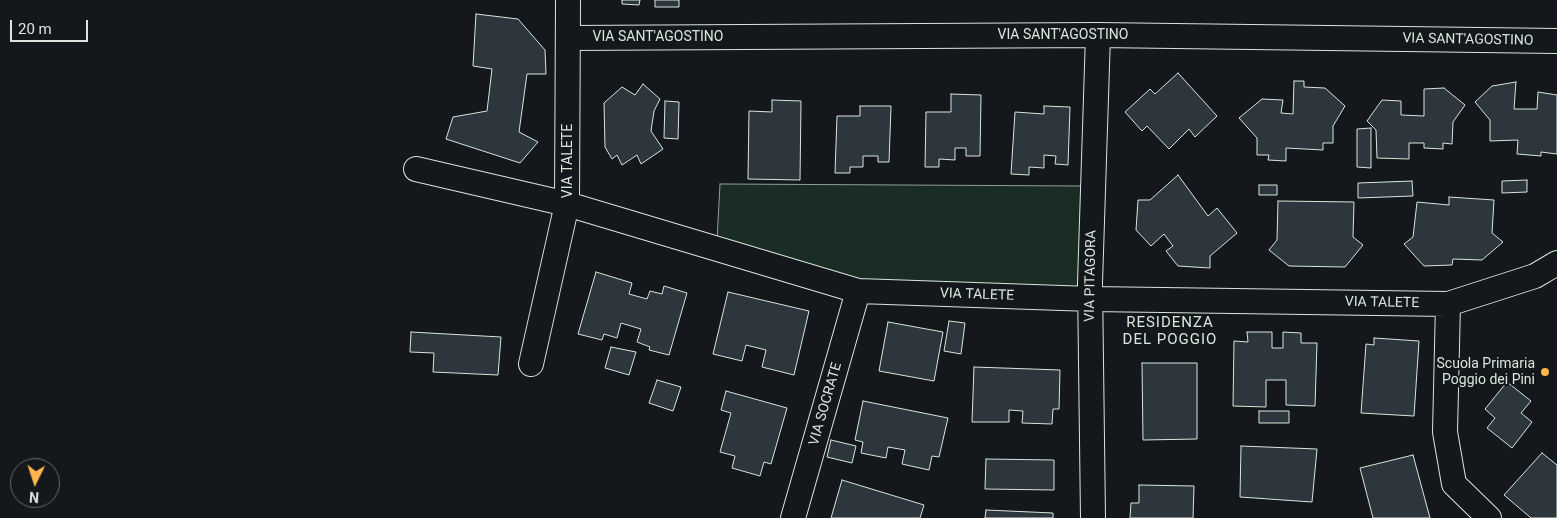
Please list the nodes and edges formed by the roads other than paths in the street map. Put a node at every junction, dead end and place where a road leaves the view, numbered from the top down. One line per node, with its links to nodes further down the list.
1 (568, 0): 3 (street, VIA TALETE)
2 (1098, 35): 3 (street, VIA SANT'AGOSTINO); 4 (street, VIA SANT'AGOSTINO); 9 (street, VIA PITAGORA)
3 (568, 38): 6 (street, VIA TALETE)
4 (1557, 41)
5 (416, 169): 6 (street)
6 (567, 204): 8 (street, VIA TALETE); 11 (street)
7 (1557, 263): 10 (street, VIA TALETE)
8 (858, 290): 9 (street, VIA TALETE); 12 (street, VIA SOCRATE)
9 (1090, 300): 10 (street, VIA TALETE); 13 (street, VIA PITAGORA)
10 (1448, 304): 14 (street)
11 (531, 364)
12 (793, 518)
13 (1093, 518)
14 (1489, 518)

